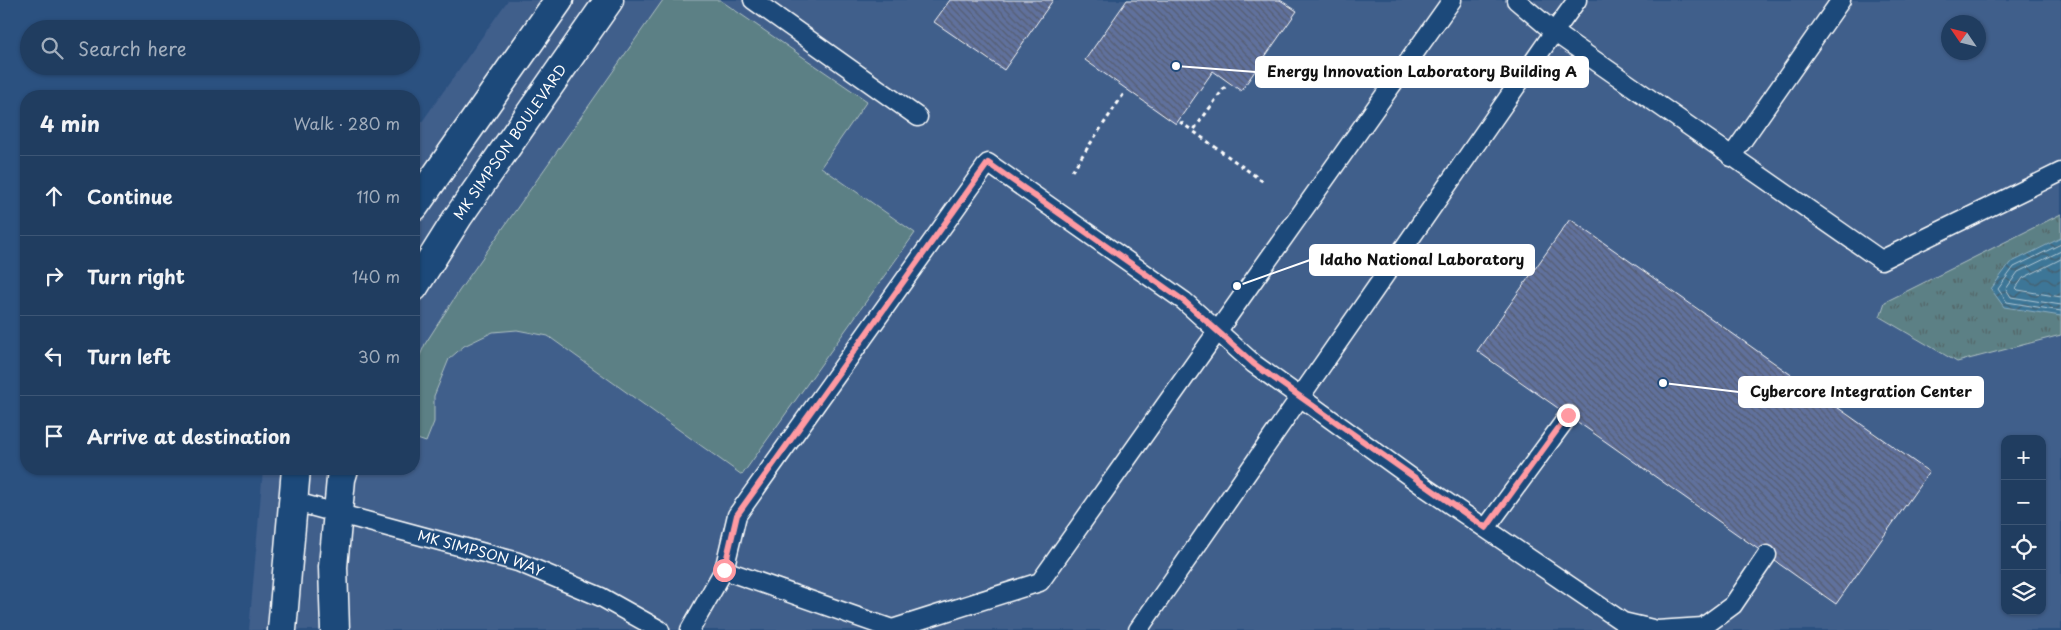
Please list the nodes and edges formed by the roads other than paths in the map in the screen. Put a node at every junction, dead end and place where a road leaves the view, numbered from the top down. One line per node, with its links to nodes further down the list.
1 (559, 0): 12 (street)
2 (609, 0): 13 (street, MK SIMPSON BOULEVARD)
3 (753, 0): 9 (lane)
4 (1452, 0): 14 (lane)
5 (1516, 0): 8 (lane)
6 (1577, 0): 8 (lane)
7 (1841, 0): 10 (lane)
8 (1554, 32): 10 (lane); 15 (lane)
9 (918, 117)
10 (1731, 157): 11 (lane)
11 (2061, 172)
12 (420, 199)
13 (420, 277)
14 (1218, 330): 15 (lane); 23 (lane); 23 (lane)
15 (1300, 397): 21 (lane); 28 (lane)
16 (1568, 415): 21 (lane)
17 (295, 475): 19 (street)
18 (342, 475): 20 (street)
19 (292, 501): 20 (lane, MK SIMPSON WAY); 24 (street)
20 (338, 512): 25 (street); 26 (lane, MK SIMPSON WAY)
21 (1486, 528): 22 (lane)
22 (1767, 555)
23 (724, 570): 27 (lane)
24 (282, 630)
25 (335, 630)
26 (660, 630)
27 (690, 630)
28 (1138, 630)

